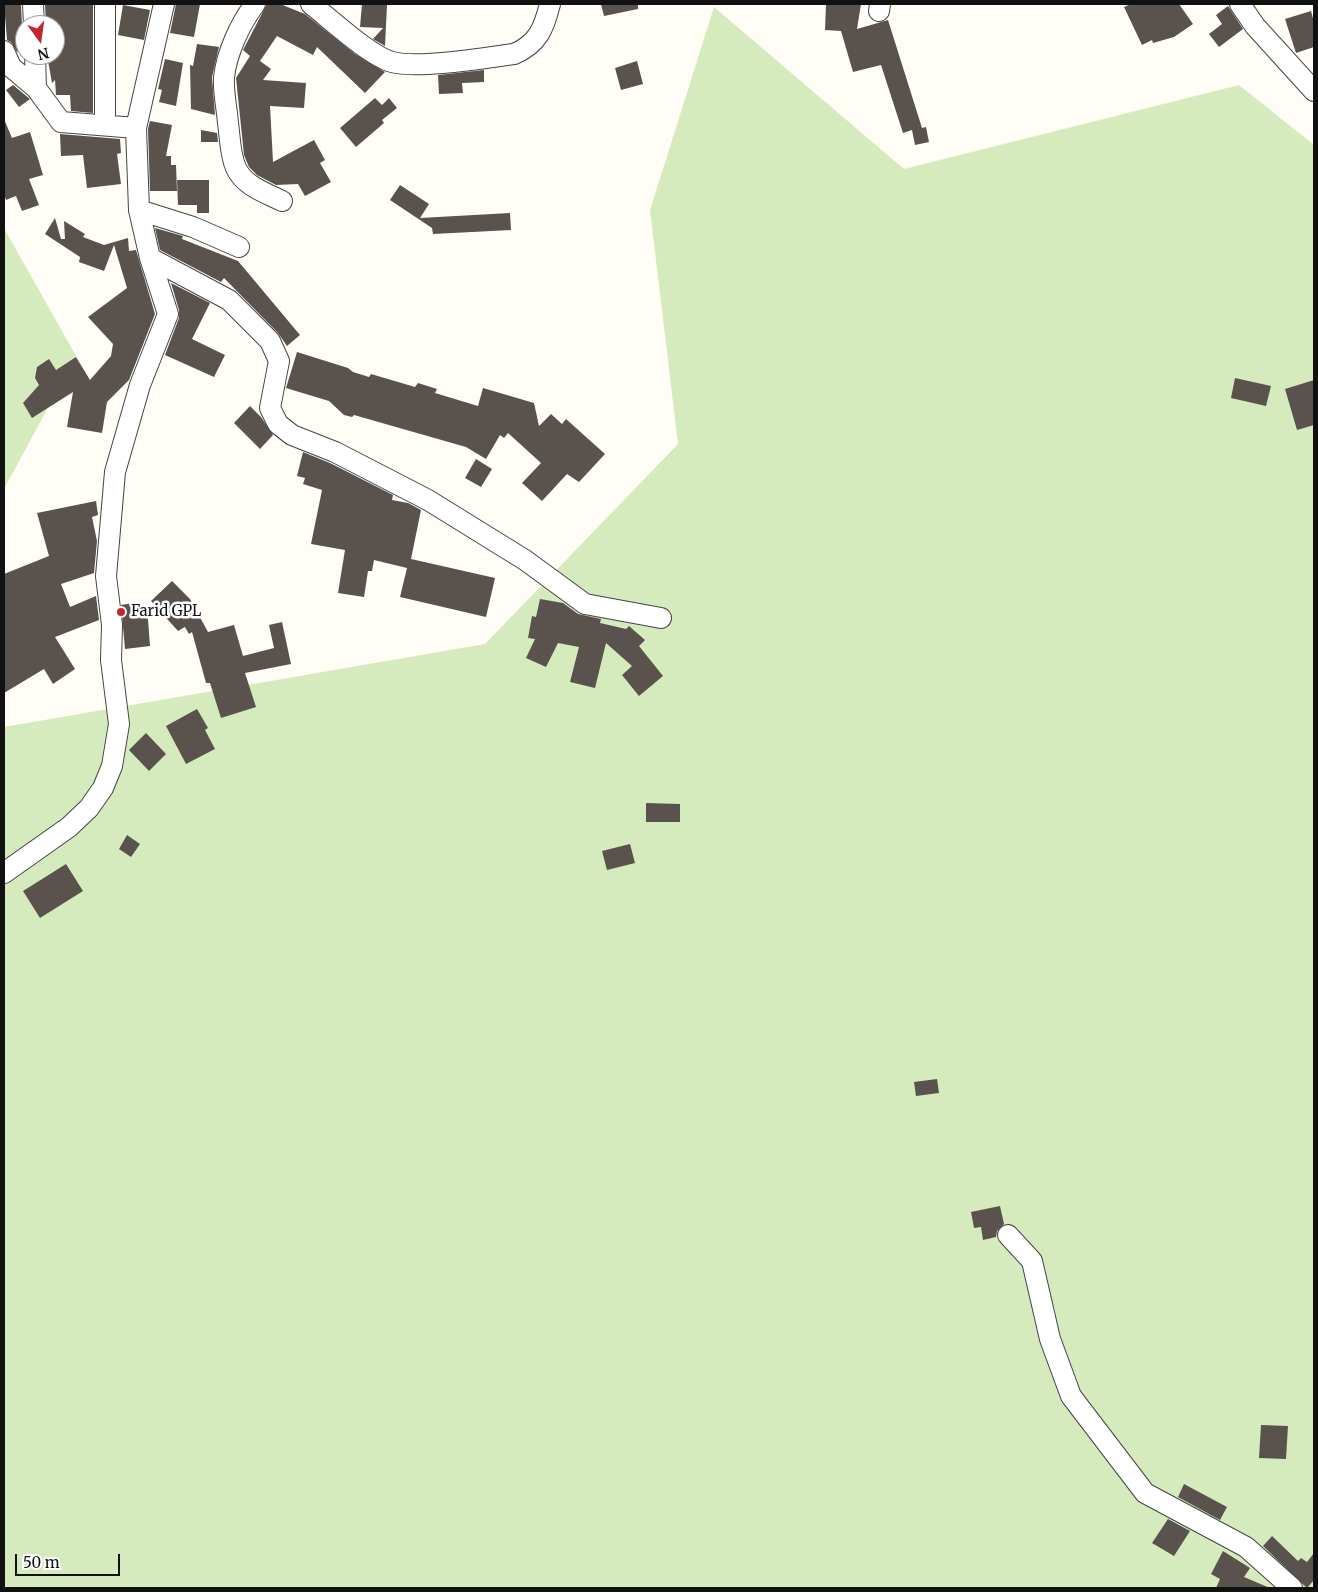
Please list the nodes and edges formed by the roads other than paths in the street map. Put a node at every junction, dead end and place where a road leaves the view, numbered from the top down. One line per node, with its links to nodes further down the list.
1 (105, 4): 11 (street)
2 (164, 4): 12 (street)
3 (255, 4): 13 (street)
4 (311, 4): 5 (street)
5 (550, 4)
6 (1240, 4): 10 (street)
7 (4, 51): 9 (street)
8 (35, 65): 9 (street)
9 (36, 88): 11 (street)
10 (1314, 92)
11 (105, 125): 12 (street)
12 (136, 128): 14 (street)
13 (282, 201)
14 (139, 210): 15 (street); 16 (street)
15 (239, 247)
16 (150, 258): 17 (street); 18 (street)
17 (661, 618)
18 (4, 873)
19 (1008, 1235): 20 (street)
20 (1292, 1588)

